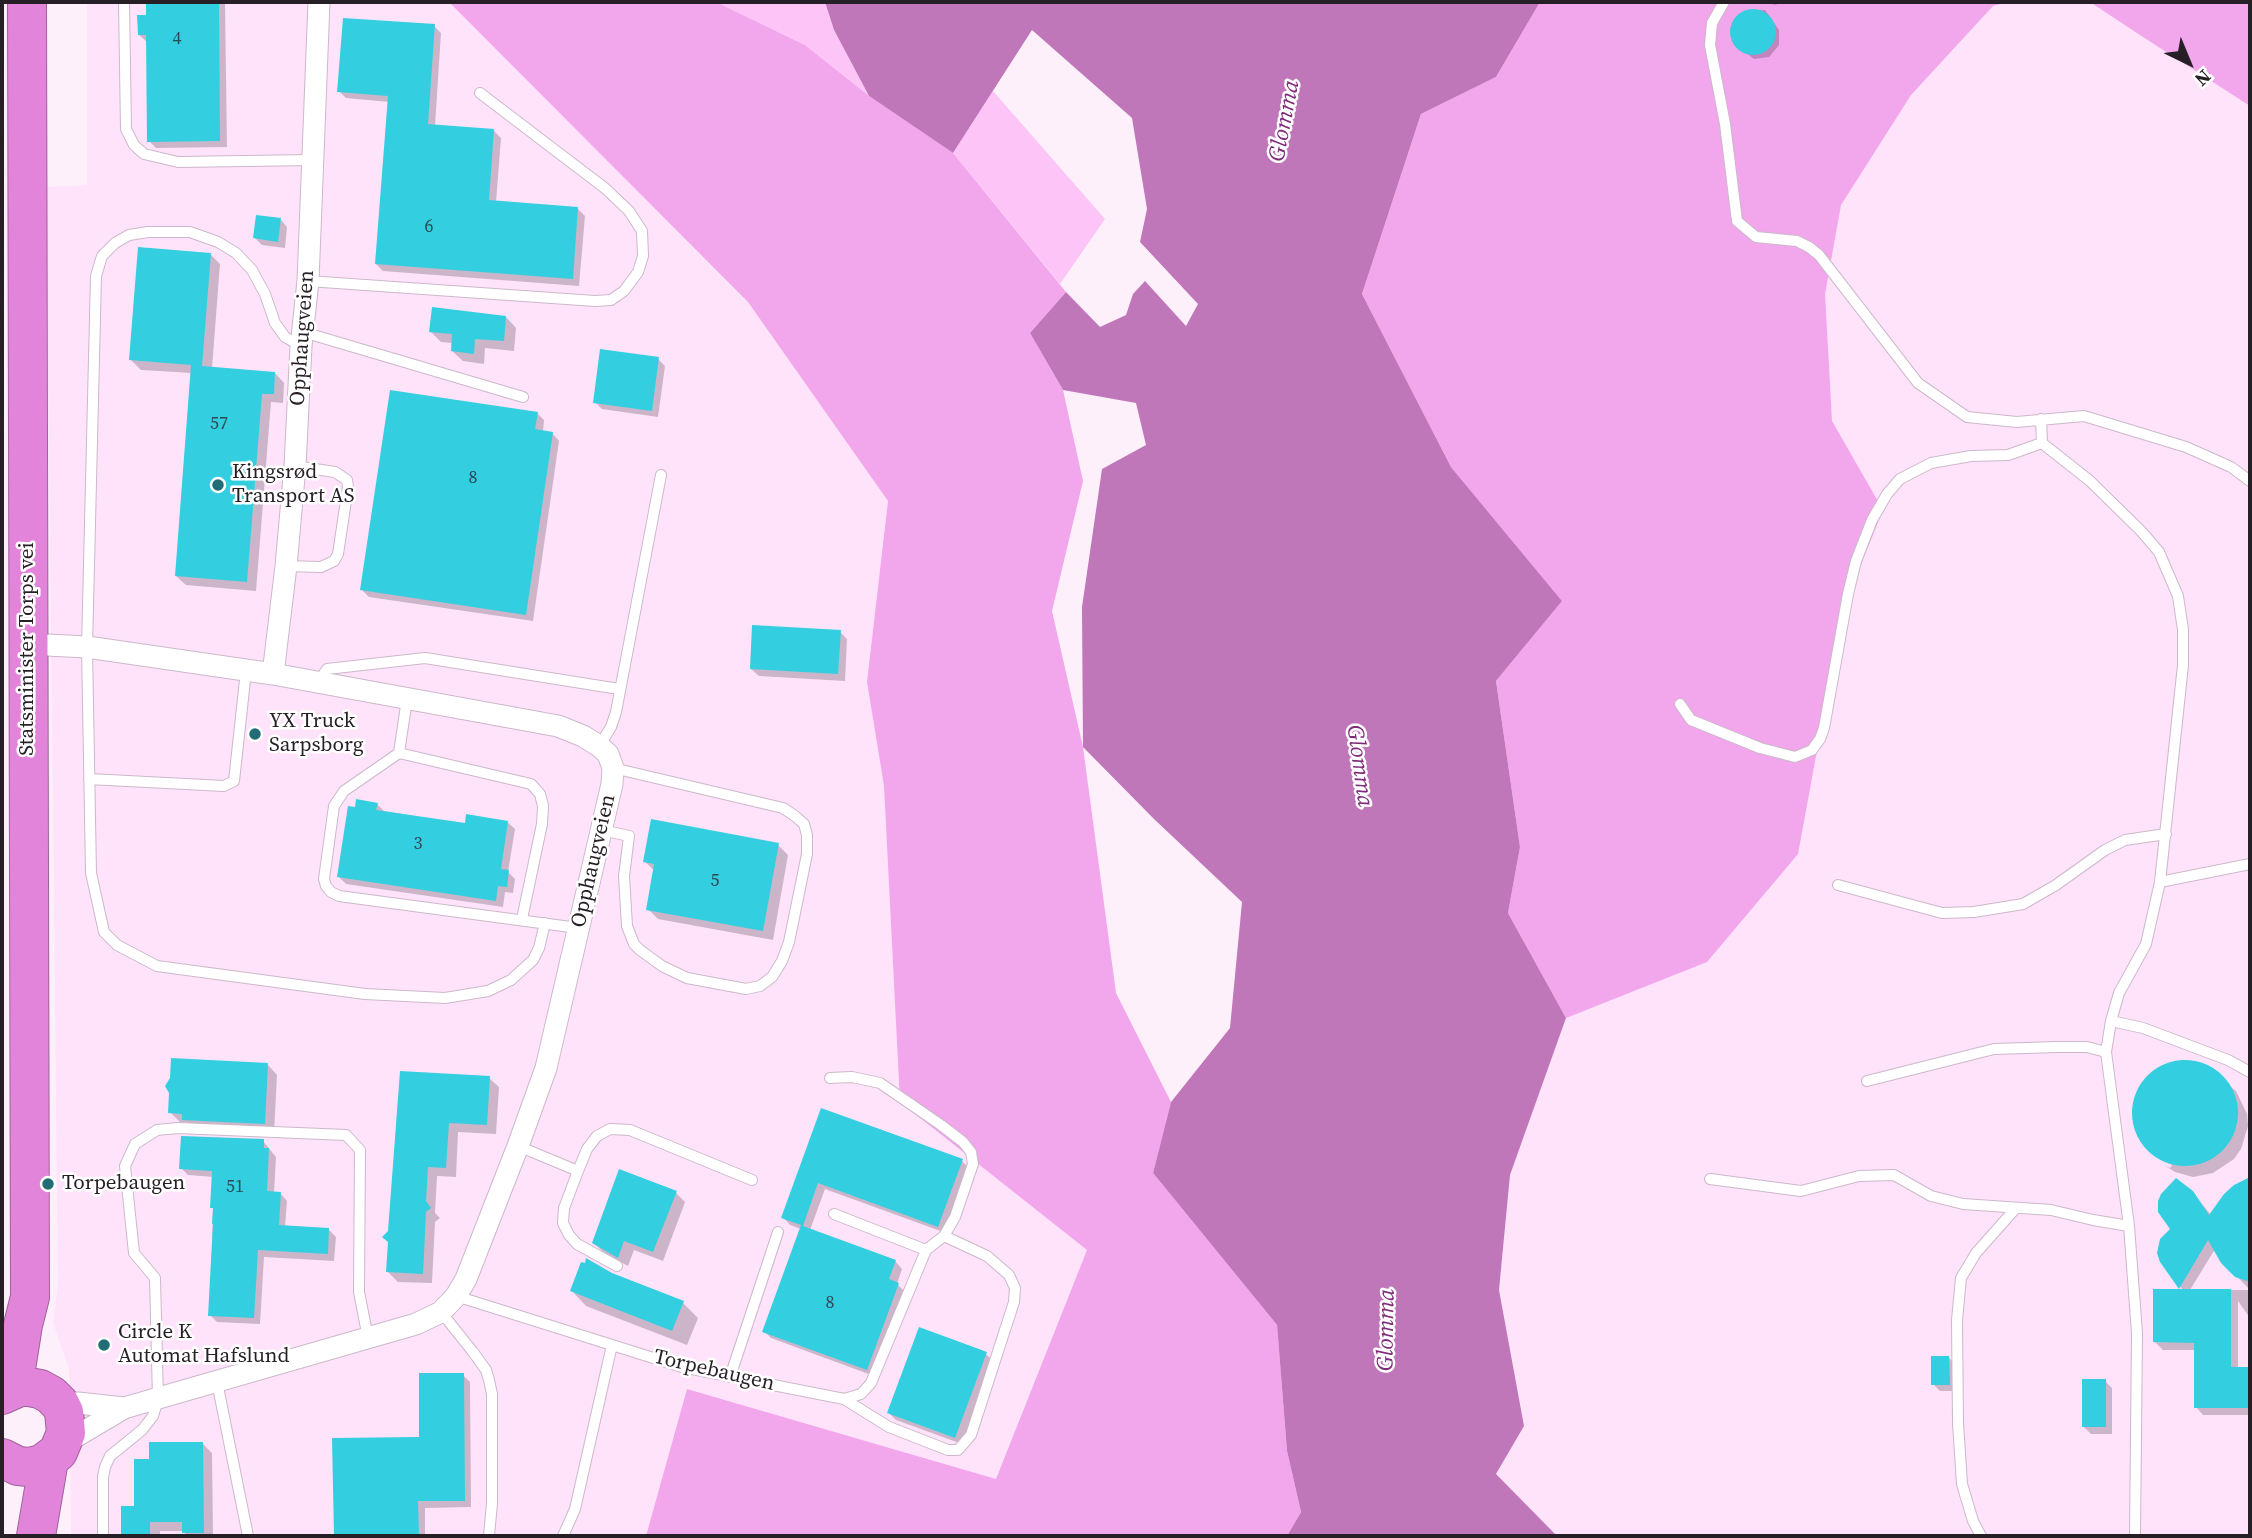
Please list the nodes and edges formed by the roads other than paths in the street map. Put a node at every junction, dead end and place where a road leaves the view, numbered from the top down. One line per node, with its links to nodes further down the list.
1 (27, 2): 16 (highway, Statsminister Torps vei)
2 (124, 2): 6 (lane)
3 (319, 2): 6 (street, Opphaugveien)
4 (1724, 2): 10 (lane)
5 (480, 93): 7 (lane)
6 (312, 160): 7 (street, Opphaugveien)
7 (308, 281): 8 (street, Opphaugveien)
8 (302, 339): 9 (lane); 12 (street, Opphaugveien); 17 (lane)
9 (523, 397)
10 (2041, 419): 11 (lane); 14 (lane)
11 (2042, 443): 23 (lane); 29 (lane)
12 (295, 466): 15 (street, Opphaugveien); 15 (lane)
13 (661, 475): 21 (lane)
14 (2250, 481)
15 (286, 566): 19 (street, Opphaugveien)
16 (27, 644): 17 (street); 53 (highway, Statsminister Torps vei)
17 (87, 647): 18 (street); 27 (lane)
18 (246, 671): 19 (street); 27 (lane)
19 (273, 674): 20 (street)
20 (318, 683): 21 (lane); 22 (street)
21 (619, 689): 24 (lane)
22 (407, 699): 24 (street); 25 (lane)
23 (1679, 704)
24 (599, 746): 26 (street, Opphaugveien)
25 (399, 753): 33 (lane); 33 (lane)
26 (613, 768): 28 (street, Opphaugveien); 28 (lane)
27 (89, 779): 34 (lane)
28 (601, 830): 35 (street, Opphaugveien)
29 (2166, 834): 31 (lane); 32 (lane)
30 (2250, 864): 31 (lane)
31 (2160, 882): 36 (lane)
32 (1838, 885)
33 (522, 919): 34 (lane)
34 (545, 923): 35 (lane)
35 (578, 928): 41 (street, Opphaugveien)
36 (2111, 1021): 37 (lane); 38 (lane)
37 (2106, 1052): 40 (lane); 47 (lane)
38 (2250, 1072)
39 (830, 1078): 49 (lane)
40 (1867, 1081)
41 (518, 1146): 42 (lane); 52 (street, Opphaugveien)
42 (578, 1171): 44 (lane); 51 (lane)
43 (1710, 1179): 45 (lane)
44 (752, 1180)
45 (2016, 1209): 47 (lane); 72 (lane)
46 (834, 1214): 50 (lane)
47 (2129, 1226): 73 (lane)
48 (778, 1232): 57 (lane)
49 (944, 1236): 50 (lane); 62 (lane)
50 (926, 1250): 62 (lane)
51 (617, 1266)
52 (457, 1296): 54 (street); 56 (lane, Torpebaugen)
53 (30, 1297): 59 (highway, Statsminister Torps vei); 60 (highway, Statsminister Torps vei)
54 (441, 1312): 55 (street); 70 (lane)
55 (368, 1338): 58 (street); 61 (lane)
56 (612, 1345): 57 (lane, Torpebaugen); 71 (lane)
57 (730, 1377): 62 (lane, Torpebaugen)
58 (217, 1382): 61 (street); 69 (lane)
59 (5, 1393): 60 (highway)
60 (56, 1399): 63 (street); 64 (highway, Statsminister Torps vei)
61 (158, 1399): 63 (street); 68 (lane)
62 (844, 1399)
63 (124, 1408): 64 (street)
64 (56, 1452): 65 (highway); 67 (highway)
65 (4, 1459): 66 (highway)
66 (21, 1536)
67 (36, 1536)
68 (103, 1536)
69 (247, 1536)
70 (489, 1536)
71 (563, 1536)
72 (1980, 1536)
73 (2135, 1536)

